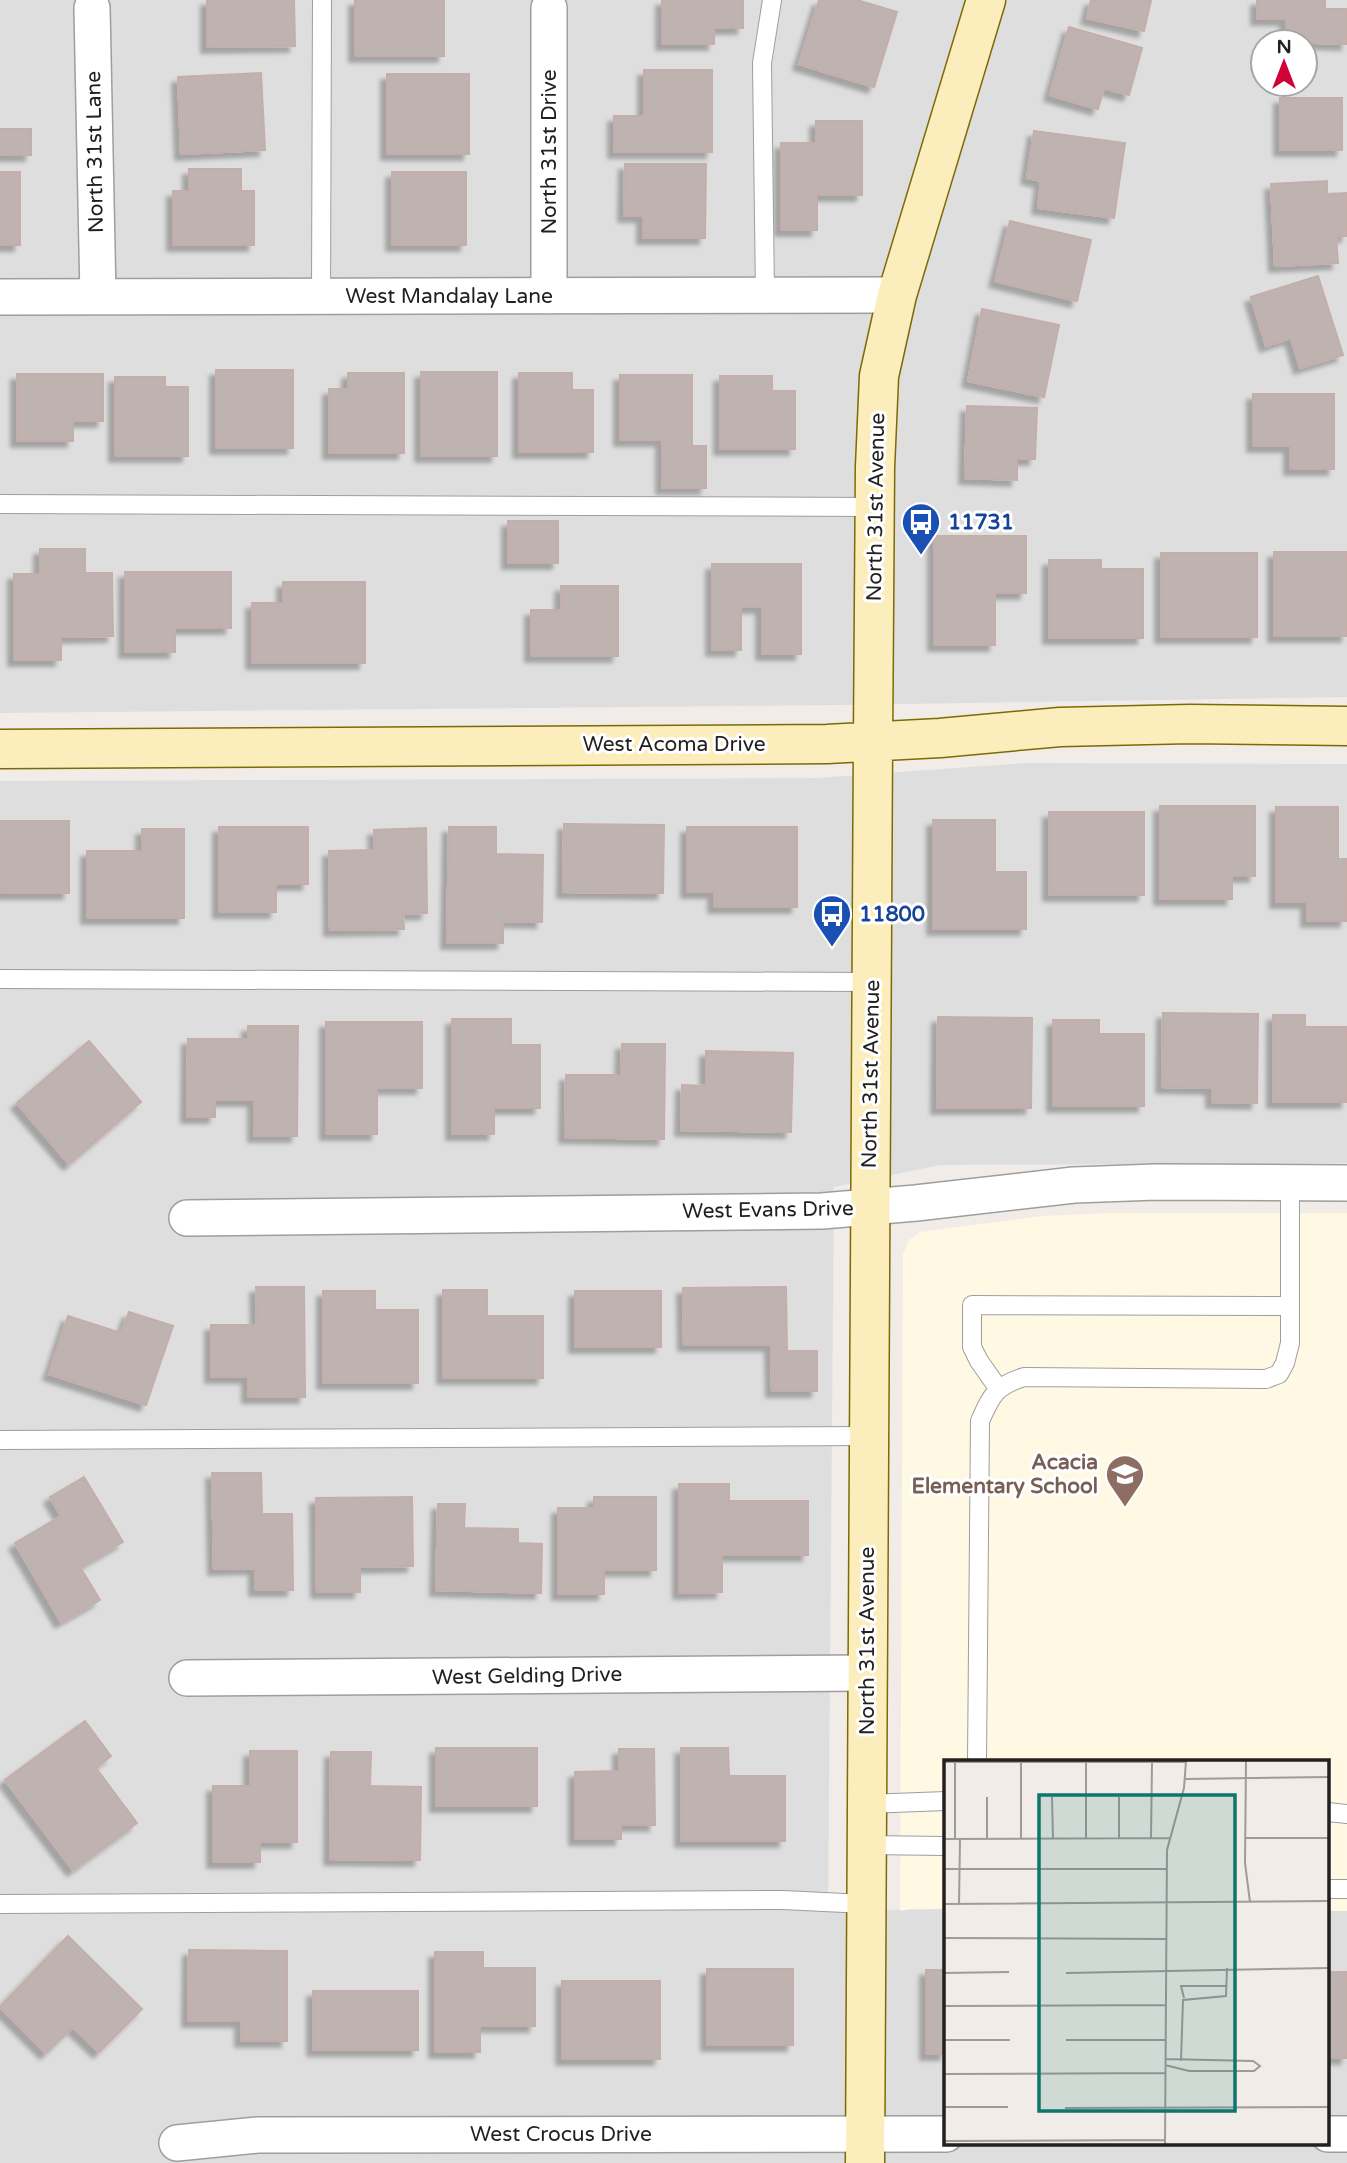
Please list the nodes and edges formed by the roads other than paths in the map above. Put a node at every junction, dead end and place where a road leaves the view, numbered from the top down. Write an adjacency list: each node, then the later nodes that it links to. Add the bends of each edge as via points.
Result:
1 (322, 0): 10 (lane)
2 (772, 0): 6 (lane, via 761,63)
3 (986, 0): 7 (street, North 31st Avenue)
4 (92, 8): 9 (street, North 31st Lane)
5 (549, 8): 8 (street, North 31st Drive)
6 (765, 295): 7 (street, West Mandalay Lane); 8 (street, West Mandalay Lane)
7 (897, 295): 13 (street, North 31st Avenue, via 879,376)
8 (549, 296): 10 (street, West Mandalay Lane)
9 (98, 297): 10 (street, West Mandalay Lane); 11 (street, West Mandalay Lane)
10 (321, 297)
11 (0, 298)
12 (0, 504): 13 (lane)
13 (875, 507): 15 (street, North 31st Avenue)
14 (1347, 726): 15 (street, West Acoma Drive, via 1060,727)
15 (873, 741): 16 (street, West Acoma Drive); 18 (street, North 31st Avenue)
16 (0, 748)
17 (0, 979): 18 (lane)
18 (872, 982): 21 (street, North 31st Avenue)
19 (1290, 1182): 20 (street, West Evans Drive); 21 (street, West Evans Drive, via 1074,1185); 23 (lane)
20 (1347, 1183)
21 (869, 1207): 22 (street, West Evans Drive); 25 (street, North 31st Avenue)
22 (187, 1217)
23 (1290, 1306): 24 (lane, via 1285,1363 1279,1374 1266,1379 1024,1377); 24 (lane, via 972,1305 971,1347)
24 (998, 1388): 29 (lane, via 980,1421)
25 (869, 1436): 26 (lane); 27 (street, North 31st Avenue)
26 (0, 1440)
27 (867, 1673): 28 (street, West Gelding Drive); 31 (street, North 31st Avenue)
28 (187, 1678)
29 (977, 1760)
30 (944, 1801): 31 (lane)
31 (866, 1804): 32 (street, North 31st Avenue)
32 (866, 1845): 33 (lane); 35 (street, North 31st Avenue)
33 (944, 1846)
34 (0, 1904): 35 (lane, via 783,1900)
35 (865, 1905): 38 (street, North 31st Avenue)
36 (944, 2134): 38 (street, West Crocus Drive)
37 (177, 2143): 38 (street, West Crocus Drive, via 258,2135)
38 (866, 2148)

